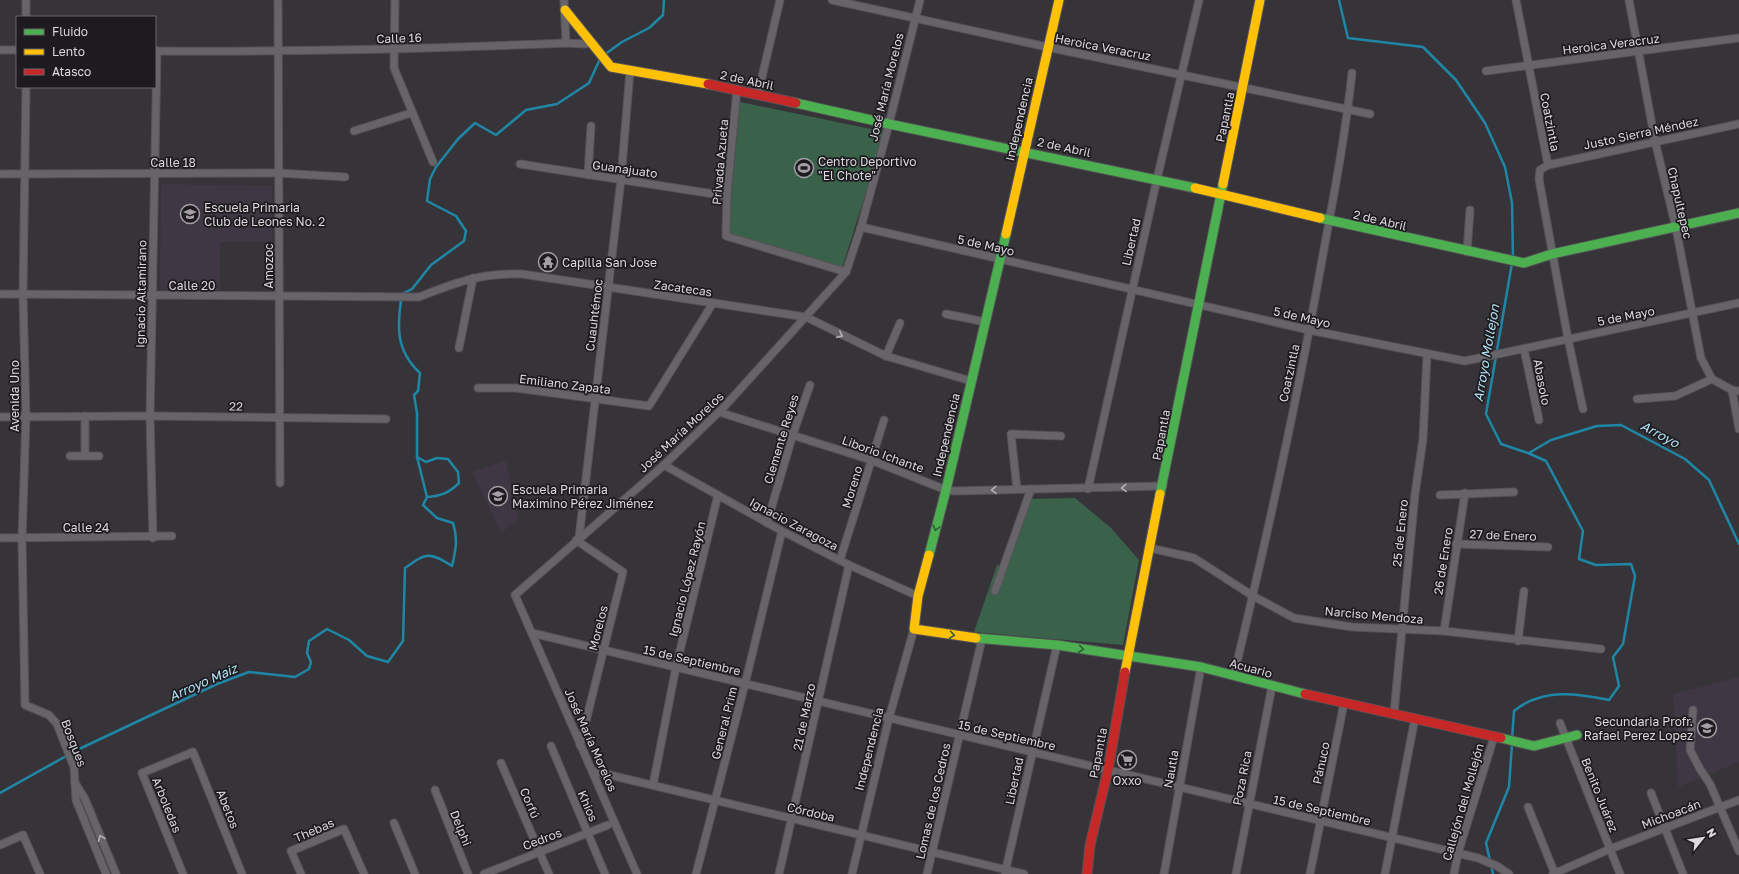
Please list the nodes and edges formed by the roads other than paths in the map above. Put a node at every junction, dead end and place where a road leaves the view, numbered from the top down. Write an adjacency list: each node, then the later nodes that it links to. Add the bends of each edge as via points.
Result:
1 (26, 0): 14 (street)
2 (278, 0): 24 (street, Amozoc)
3 (395, 0): 22 (street)
4 (564, 0): 13 (street)
5 (780, 0): 35 (street)
6 (832, 0): 15 (street, Heroica Veracruz)
7 (920, 0): 15 (street, José María Morelos)
8 (1059, 0): 19 (street, Independencia)
9 (1199, 0): 30 (street, Libertad)
10 (1260, 0): 33 (street, Papantla)
11 (1516, 0): 26 (street, Coatzintla)
12 (1629, 0): 25 (street, Chapultepec)
13 (565, 10): 17 (street); 18 (street)
14 (26, 16)
15 (915, 19): 19 (street, Heroica Veracruz); 39 (street, José María Morelos)
16 (1739, 38): 25 (street, Heroica Veracruz)
17 (566, 43): 18 (street, Calle 16); 22 (street, Calle 16)
18 (591, 43): 27 (street, via 614,68)
19 (1047, 47): 30 (street, Heroica Veracruz); 44 (street, Independencia)
20 (0, 50): 21 (street)
21 (16, 50)
22 (393, 50): 24 (street, Calle 16); 37 (street, via 394,68)
23 (156, 51): 24 (street, Calle 16)
24 (279, 52): 49 (street, Amozoc)
25 (1639, 52): 26 (street, Heroica Veracruz); 43 (street, Chapultepec)
26 (1528, 66): 28 (street, Heroica Veracruz); 47 (street, Coatzintla)
27 (630, 70): 34 (street, 2 de Abril); 54 (street, Cuauhtémoc)
28 (1486, 71)
29 (1352, 73): 36 (street, Coatzintla)
30 (1182, 74): 33 (street, Heroica Veracruz); 55 (street, Libertad)
31 (26, 88): 51 (street, Avenida Uno)
32 (155, 88): 48 (street, Ignacio Altamirano)
33 (1243, 88): 36 (street, Heroica Veracruz); 56 (street, Papantla)
34 (737, 89): 35 (street, 2 de Abril); 57 (street, Privada Azueta)
35 (758, 94): 39 (street, 2 de Abril)
36 (1348, 110): 38 (street, Heroica Veracruz); 60 (street, Coatzintla)
37 (411, 113): 42 (street); 45 (street)
38 (1370, 114)
39 (889, 124): 44 (street, 2 de Abril); 61 (street, José María Morelos)
40 (1739, 124): 43 (street, Justo Sierra Méndez)
41 (591, 126): 52 (street)
42 (354, 131)
43 (1655, 141): 47 (street, Justo Sierra Méndez); 62 (street, Chapultepec)
44 (1024, 151): 55 (street, 2 de Abril); 65 (street, Independencia)
45 (433, 162)
46 (520, 164): 52 (street, Guanajuato)
47 (1548, 165): 64 (street, Coatzintla, via 1540,170 1539,179)
48 (154, 173): 49 (street, Calle 18); 51 (street, Calle 18); 72 (street, Ignacio Altamirano)
49 (279, 173): 53 (street, Calle 18); 73 (street, Amozoc)
50 (0, 174): 51 (street, Calle 18)
51 (25, 174): 71 (street, Avenida Uno)
52 (588, 175): 54 (street, Guanajuato)
53 (345, 177)
54 (621, 179): 57 (street, Guanajuato); 68 (street, Cuauhtémoc)
55 (1157, 179): 56 (street, 2 de Abril); 69 (street, Libertad)
56 (1220, 195): 60 (street, 2 de Abril); 76 (street, Papantla)
57 (727, 196): 66 (street, Privada Azueta, via 726,236)
58 (1470, 210): 63 (street)
59 (1739, 213): 62 (street, 2 de Abril)
60 (1329, 220): 63 (street, 2 de Abril); 83 (street, Coatzintla)
61 (861, 227): 65 (street, 5 de Mayo); 66 (street, José María Morelos)
62 (1676, 228): 64 (street, 2 de Abril); 79 (street, Chapultepec)
63 (1467, 252): 64 (street, 2 de Abril, via 1524,263)
64 (1552, 254): 84 (street, Coatzintla)
65 (999, 260): 69 (street, 5 de Mayo); 81 (street, Independencia)
66 (846, 272): 80 (street, José María Morelos)
67 (473, 278): 68 (street, Zacatecas, via 497,274 522,274); 74 (street, Zacatecas, via 419,297); 85 (street)
68 (608, 288): 75 (street, Zacatecas); 94 (street, Cuauhtémoc)
69 (1132, 289): 76 (street, 5 de Mayo); 118 (street, Libertad)
70 (0, 294): 71 (street, Calle 20)
71 (23, 294): 72 (street, Calle 20); 101 (street, Avenida Uno)
72 (153, 296): 73 (street, Calle 20); 99 (street, Ignacio Altamirano)
73 (280, 296): 74 (street, Calle 20); 102 (street, Amozoc)
74 (384, 298)
75 (712, 303): 80 (street, Zacatecas); 94 (street, Emiliano Zapata, via 649,406)
76 (1198, 303): 83 (street, 5 de Mayo); 115 (street, Papantla)
77 (1739, 303): 79 (street, 5 de Mayo)
78 (946, 314): 81 (street)
79 (1691, 314): 84 (street, 5 de Mayo); 89 (street, Chapultepec, via 1701,358)
80 (806, 317): 88 (street, Zacatecas, one-way to 88); 97 (street, José María Morelos)
81 (986, 322): 90 (street, Independencia)
82 (900, 323): 88 (street)
83 (1310, 330): 87 (street, 5 de Mayo); 139 (street, Coatzintla)
84 (1568, 339): 86 (street, 5 de Mayo); 96 (street, Coatzintla)
85 (459, 348)
86 (1524, 349): 87 (street, 5 de Mayo, via 1465,361); 105 (street, Abasolo)
87 (1427, 355): 140 (street, 25 de Enero, via 1423,439)
88 (886, 356): 90 (street, Zacatecas)
89 (1712, 378): 93 (street); 95 (street, via 1675,396)
90 (971, 381): 119 (street, Independencia)
91 (810, 384): 107 (street, Clemente Reyes)
92 (478, 388): 94 (street, Emiliano Zapata, via 516,388)
93 (1735, 391): 106 (street)
94 (595, 397): 130 (street, Cuauhtémoc)
95 (1637, 399)
96 (1583, 409)
97 (719, 412): 107 (street, Liborio Ichante); 113 (street, José María Morelos)
98 (85, 416): 99 (street, 22); 101 (street, 22); 109 (street)
99 (150, 416): 102 (street, 22); 128 (street, Ignacio Altamirano)
100 (0, 417): 101 (street, 22)
101 (26, 417): 129 (street, Avenida Uno)
102 (280, 417): 103 (street, 22); 114 (street, Amozoc)
103 (386, 419)
104 (884, 420): 112 (street, Moreno)
105 (1539, 420)
106 (1739, 429)
107 (793, 434): 112 (street, Liborio Ichante); 124 (street, Clemente Reyes)
108 (1061, 436): 116 (street, via 1011,434)
109 (85, 455): 110 (street); 111 (street)
110 (70, 456)
111 (99, 456)
112 (871, 460): 119 (street, Liborio Ichante); 134 (street, Moreno)
113 (664, 465): 122 (street, Ignacio Zaragoza); 130 (street, José María Morelos)
114 (280, 483)
115 (1163, 486): 118 (street, Liborio Ichante, one-way to 118); 132 (street, Papantla)
116 (1017, 489): 117 (street, Liborio Ichante); 119 (street, Liborio Ichante, one-way to 119, via 954,492)
117 (1031, 489): 118 (street, Liborio Ichante); 136 (street)
118 (1088, 489)
119 (946, 490): 138 (street, Independencia, one-way to 138)
120 (1514, 492): 121 (street)
121 (1465, 493): 123 (street); 131 (street, 26 de Enero)
122 (718, 495): 124 (street, Ignacio Zaragoza); 150 (street, Ignacio López Rayón)
123 (1440, 495)
124 (767, 523): 125 (street, Ignacio Zaragoza)
125 (782, 531): 134 (street, Ignacio Zaragoza); 153 (street, General Prim)
126 (172, 536): 128 (street, Calle 24)
127 (0, 538): 129 (street, Calle 24)
128 (153, 538): 129 (street, Calle 24)
129 (22, 539): 157 (street, Avenida Uno)
130 (578, 539): 143 (street, José María Morelos, via 515,595); 148 (street, Morelos, via 623,572)
131 (1456, 544): 133 (street, 27 de Enero); 142 (street, 26 de Enero)
132 (1150, 548): 139 (street, Narciso Mendoza, via 1194,558); 149 (street, Papantla)
133 (1548, 548)
134 (840, 560): 135 (street, Ignacio Zaragoza)
135 (849, 565): 138 (street, Ignacio Zaragoza); 155 (street, 21 de Marzo)
136 (995, 591)
137 (1524, 591): 145 (street)
138 (918, 596): 141 (street, Independencia)
139 (1253, 596): 140 (street, Narciso Mendoza, via 1294,618 1352,627); 152 (street, Coatzintla)
140 (1402, 628): 142 (street, Narciso Mendoza); 159 (street, 25 de Enero)
141 (914, 629): 144 (street, Acuario, one-way to 144); 160 (street, Independencia)
142 (1444, 631): 145 (street, Narciso Mendoza)
143 (532, 633): 148 (street, 15 de Septiembre); 167 (street, José María Morelos)
144 (982, 639): 146 (street, Acuario); 163 (street, Lomas de los Cedros)
145 (1518, 641): 147 (street, Narciso Mendoza)
146 (1057, 645): 149 (street, Acuario, one-way to 149); 170 (street, Libertad)
147 (1601, 649)
148 (604, 650): 150 (street, 15 de Septiembre); 167 (street, Morelos)
149 (1128, 655): 151 (street, Acuario); 172 (street, Papantla)
150 (676, 667): 153 (street, 15 de Septiembre); 175 (street, Ignacio López Rayón)
151 (1201, 667): 152 (street, Acuario); 176 (street, Nautla)
152 (1234, 675): 154 (street, Acuario)
153 (745, 684): 155 (street, 15 de Septiembre); 179 (street, General Prim)
154 (1272, 686): 156 (street, Acuario); 181 (street, Poza Rica)
155 (819, 701): 160 (street, 15 de Septiembre); 184 (street, 21 de Marzo)
156 (1344, 703): 159 (street, Acuario); 185 (street, Pánuco)
157 (25, 705): 174 (street, Bosques, via 49,715 58,724 74,767)
158 (1693, 710): 183 (street, via 1690,750)
159 (1394, 713): 161 (street, Acuario)
160 (889, 718): 163 (street, 15 de Septiembre); 190 (street, Independencia)
161 (1415, 718): 165 (street, Acuario); 191 (street)
162 (1560, 724): 166 (street, Benito Juárez)
163 (960, 735): 170 (street, 15 de Septiembre); 196 (street, Lomas de los Cedros)
164 (1577, 735): 166 (street, Acuario)
165 (1494, 737): 166 (street, Acuario, via 1534,746); 197 (street, Callejón del Mollejón)
166 (1566, 739): 193 (street, Benito Juárez)
167 (580, 745): 173 (street, José María Morelos)
168 (551, 746): 189 (street, Khios)
169 (193, 752): 203 (street, Arboledas, via 142,773); 204 (street, Abetos)
170 (1032, 752): 172 (street, 15 de Septiembre); 199 (street, Libertad)
171 (501, 763): 195 (street, Corfú)
172 (1108, 770): 176 (street, 15 de Septiembre); 218 (street, Papantla, via 1090,845)
173 (593, 771): 175 (street, Córdoba); 212 (street, José María Morelos)
174 (75, 783): 201 (street, Bosques, via 76,800); 202 (street, Bosques, one-way to 174, via 85,799)
175 (653, 785): 179 (street, Córdoba)
176 (1179, 787): 181 (street, 15 de Septiembre); 219 (street, Nautla)
177 (435, 790): 208 (street, Delphi)
178 (1651, 793): 188 (street)
179 (716, 800): 184 (street, Córdoba); 213 (street, General Prim)
180 (1739, 800): 183 (street, Michoacán)
181 (1248, 803): 185 (street, 15 de Septiembre); 220 (street, Poza Rica)
182 (1528, 806): 225 (street)
183 (1720, 807): 188 (street, Michoacán); 194 (street)
184 (793, 819): 190 (street, Córdoba); 214 (street, 21 de Marzo)
185 (1320, 820): 191 (street, 15 de Septiembre); 221 (street, Pánuco)
186 (394, 824): 207 (street)
187 (608, 825): 189 (street, Cedros)
188 (1665, 828): 193 (street, Michoacán); 227 (street)
189 (587, 834): 195 (street, Cedros); 211 (street, Khios)
190 (861, 835): 196 (street, Córdoba); 215 (street, Independencia)
191 (1392, 837): 197 (street, 15 de Septiembre); 222 (street)
192 (0, 845): 200 (street, via 23,835)
193 (1610, 850): 225 (street, Michoacán); 226 (street, Benito Juárez)
194 (1739, 851)
195 (539, 852): 198 (street, Cedros); 210 (street, Corfú)
196 (932, 852): 199 (street, Córdoba); 216 (street, Lomas de los Cedros)
197 (1458, 853): 223 (street, Callejón del Mollejón); 224 (street, 15 de Septiembre, via 1478,858)
198 (497, 872): 209 (street, Cedros)
199 (1005, 872): 217 (street, Córdoba)
200 (40, 874)
201 (106, 874)
202 (116, 874)
203 (183, 874)
204 (242, 874)
205 (301, 874): 206 (street, Thebas, via 291,851 344,829)
206 (364, 874)
207 (415, 874)
208 (468, 874)
209 (484, 874)
210 (548, 874)
211 (605, 874)
212 (638, 874)
213 (696, 874)
214 (779, 874)
215 (852, 874)
216 (927, 874)
217 (1024, 874)
218 (1086, 874)
219 (1164, 874)
220 (1236, 874)
221 (1310, 874)
222 (1385, 874)
223 (1454, 874)
224 (1509, 874)
225 (1555, 874)
226 (1620, 874)
227 (1683, 874)

